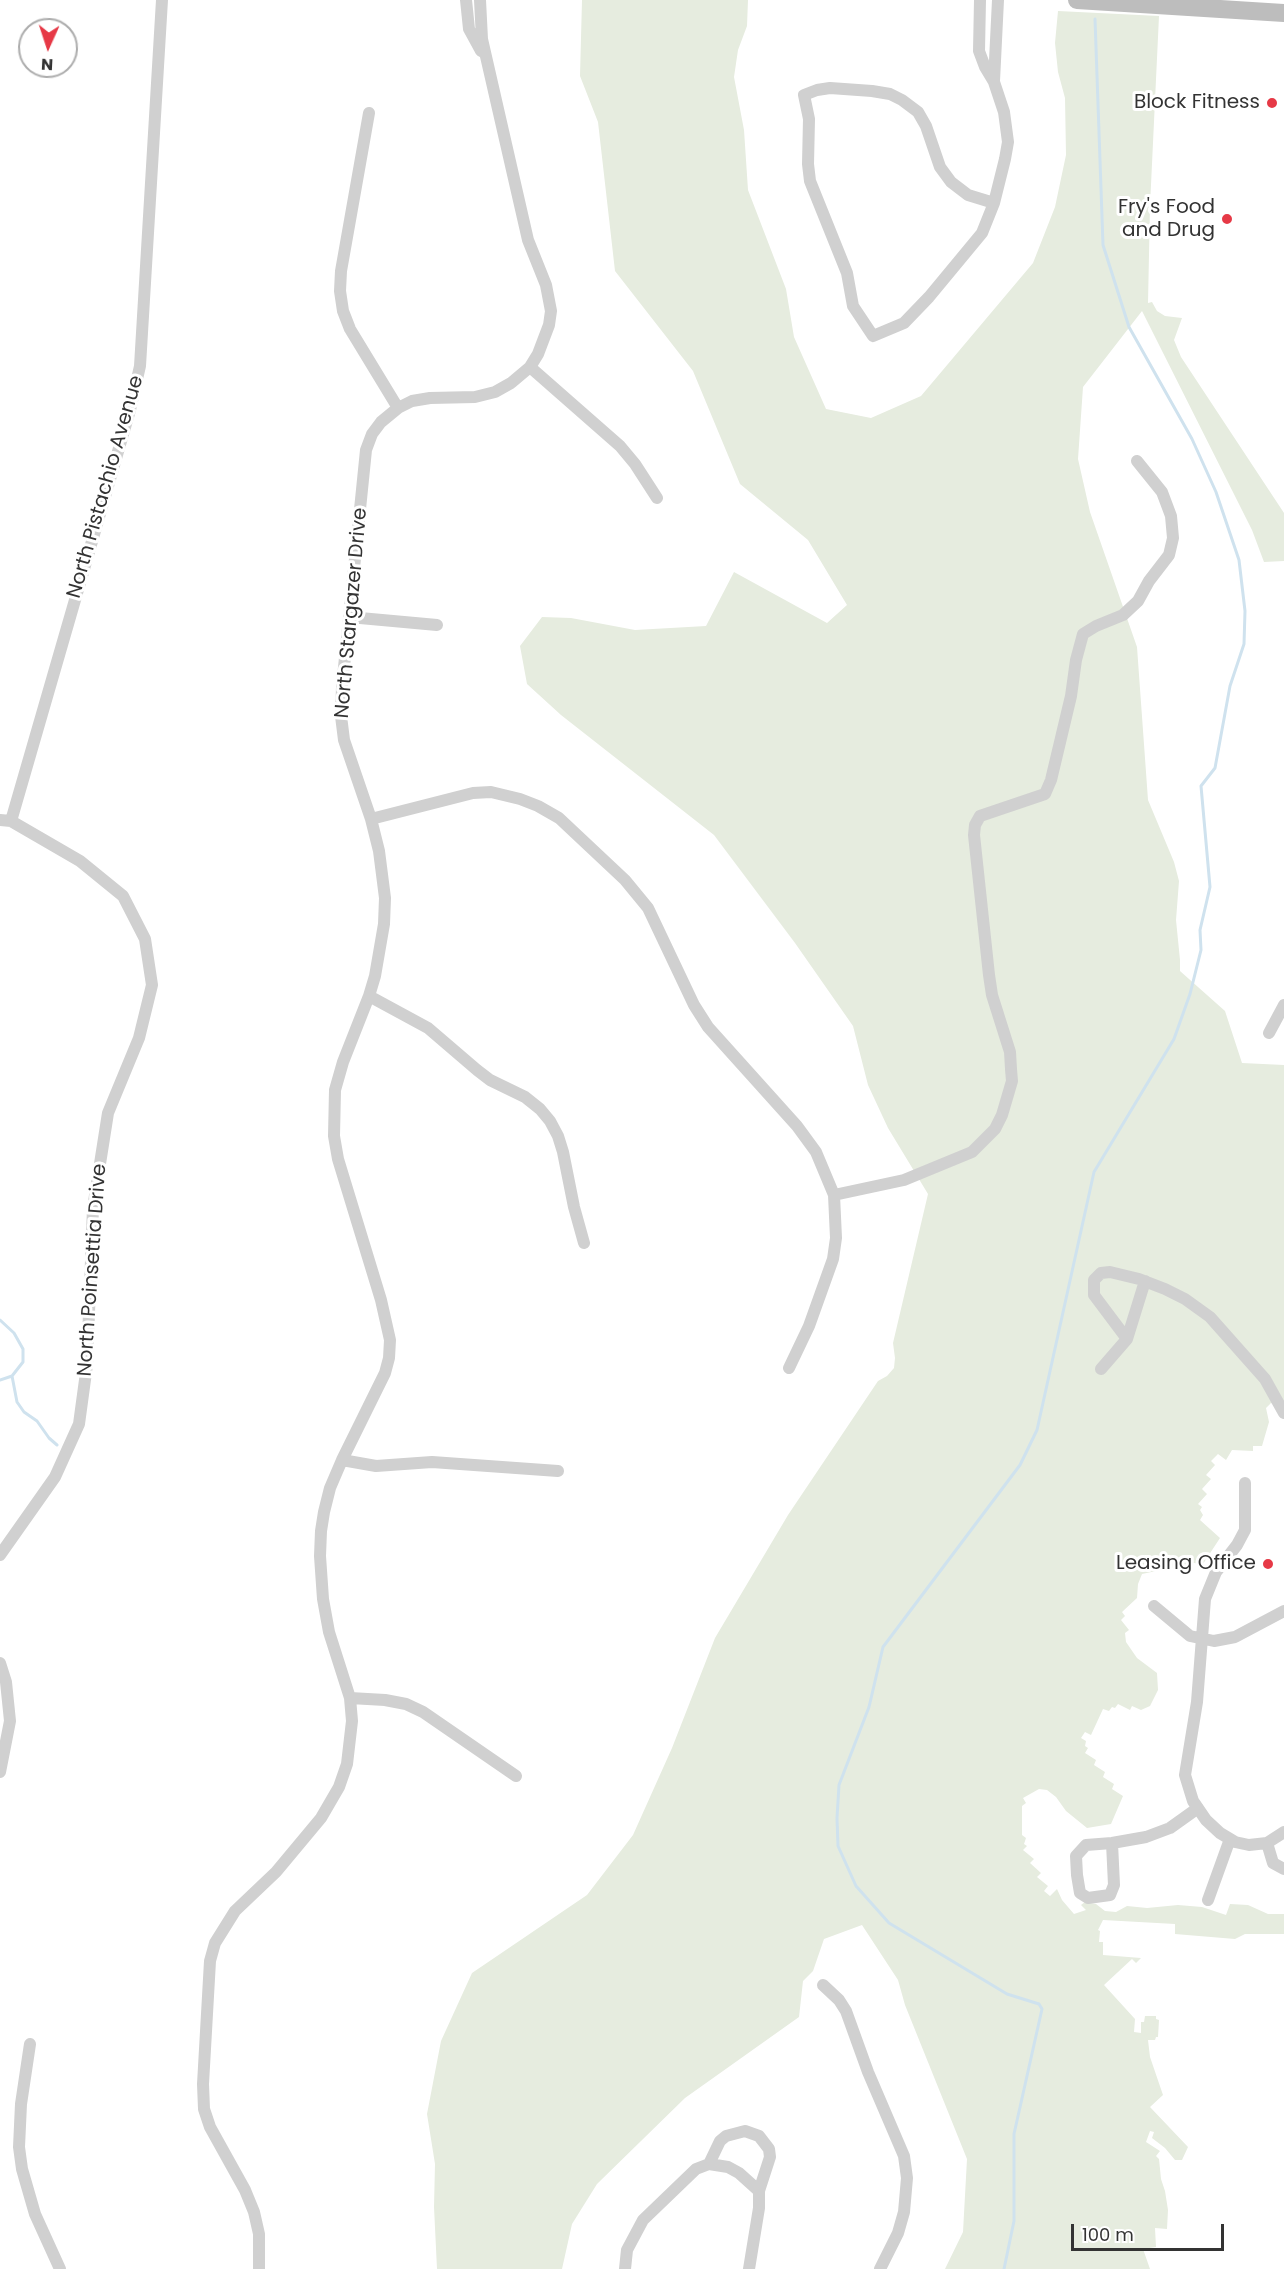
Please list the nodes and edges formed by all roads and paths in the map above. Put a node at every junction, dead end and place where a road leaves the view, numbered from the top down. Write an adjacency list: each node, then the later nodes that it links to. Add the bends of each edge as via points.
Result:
1 (162, 0): 19 (street, North Pistachio Avenue, via 140,366 128,419)
2 (466, 0): 8 (street, North Stargazer Drive, via 469,29)
3 (480, 0): 8 (street, North Stargazer Drive, via 481,30)
4 (980, 0): 9 (street, via 979,51)
5 (998, 0): 9 (street)
6 (1077, 0): 7 (main road)
7 (1284, 13)
8 (489, 66): 12 (street, North Stargazer Drive, via 528,240 550,298 549,325)
9 (994, 82): 11 (street, via 1008,142)
10 (369, 113): 13 (street, via 340,291 350,329)
11 (994, 203): 11 (street, via 968,195 951,182 940,167 918,112 902,100 890,94 830,88 804,95 809,120 810,181 847,273 853,306 873,336 904,323 929,297 982,233)
12 (530, 367): 13 (street, North Stargazer Drive, via 495,392 475,397 429,398); 15 (street, via 620,446)
13 (398, 408): 16 (street, North Stargazer Drive, via 381,422 366,450)
14 (1137, 461): 23 (street, via 1162,492 1171,516 1173,538 1169,555 1123,615 1083,634 1052,780 1045,794 980,816 975,825 988,975 1010,1052 1012,1081 1002,1115 995,1129 972,1152 904,1180)
15 (657, 498)
16 (349, 617): 17 (street); 18 (street, North Stargazer Drive, via 341,716 347,751)
17 (437, 625)
18 (371, 819): 20 (street, North Stargazer Drive, via 385,898 381,947); 23 (street, via 456,796 491,792 538,806 558,818 625,880 648,908 708,1027 816,1152)
19 (5, 820): 33 (street, North Poinsettia Drive, via 80,861 123,896 146,939 152,984 139,1038 108,1113 93,1208 87,1365 79,1424 55,1477)
20 (369, 996): 24 (street, via 428,1028 490,1080 540,1109 558,1136); 30 (street, North Stargazer Drive, via 342,1062 335,1090 334,1136 381,1300 390,1340 389,1358)
21 (1283, 1009): 22 (street)
22 (1269, 1033)
23 (834, 1195): 27 (street, via 833,1259)
24 (584, 1243)
25 (1145, 1281): 26 (street); 26 (street, via 1110,1272 1101,1273 1094,1280 1096,1300); 29 (street, via 1185,1299 1210,1317 1264,1379)
26 (1127, 1339): 28 (street)
27 (789, 1368)
28 (1101, 1370)
29 (1284, 1413)
30 (342, 1460): 31 (street, via 376,1466 432,1462); 38 (street, North Stargazer Drive, via 324,1512 320,1574 329,1632)
31 (558, 1471)
32 (1245, 1483): 36 (street, via 1245,1530 1216,1572 1205,1599)
33 (1, 1552)
34 (1154, 1606): 36 (street, via 1190,1636)
35 (1284, 1611): 36 (street, via 1235,1637 1214,1641)
36 (1202, 1638): 41 (street, via 1185,1775)
37 (0, 1663): 39 (street, via 10,1721)
38 (350, 1698): 40 (street, via 406,1704); 53 (street, North Stargazer Drive, via 351,1741 347,1764 333,1797 290,1857 235,1911 215,1943 210,1961 204,2109 254,2212 259,2234)
39 (0, 1772)
40 (516, 1776)
41 (1198, 1808): 43 (street); 44 (street, via 1170,1828)
42 (1284, 1832): 45 (street)
43 (1230, 1839): 45 (street, via 1249,1845); 47 (street)
44 (1112, 1843): 44 (street, via 1086,1845 1076,1856 1080,1893 1088,1898 1110,1895 1114,1885)
45 (1267, 1843): 46 (street, via 1273,1863)
46 (1284, 1869)
47 (1208, 1900)
48 (823, 1984): 56 (street, via 846,2011 904,2156 904,2212 898,2234)
49 (30, 2044): 52 (street, via 19,2147 26,2188)
50 (709, 2164): 51 (street, via 728,2167); 51 (street, via 726,2136 746,2131 759,2136 770,2157); 54 (street, via 696,2169 643,2220 627,2250)
51 (759, 2191): 55 (street)
52 (60, 2269)
53 (259, 2269)
54 (626, 2269)
55 (749, 2269)
56 (880, 2269)

